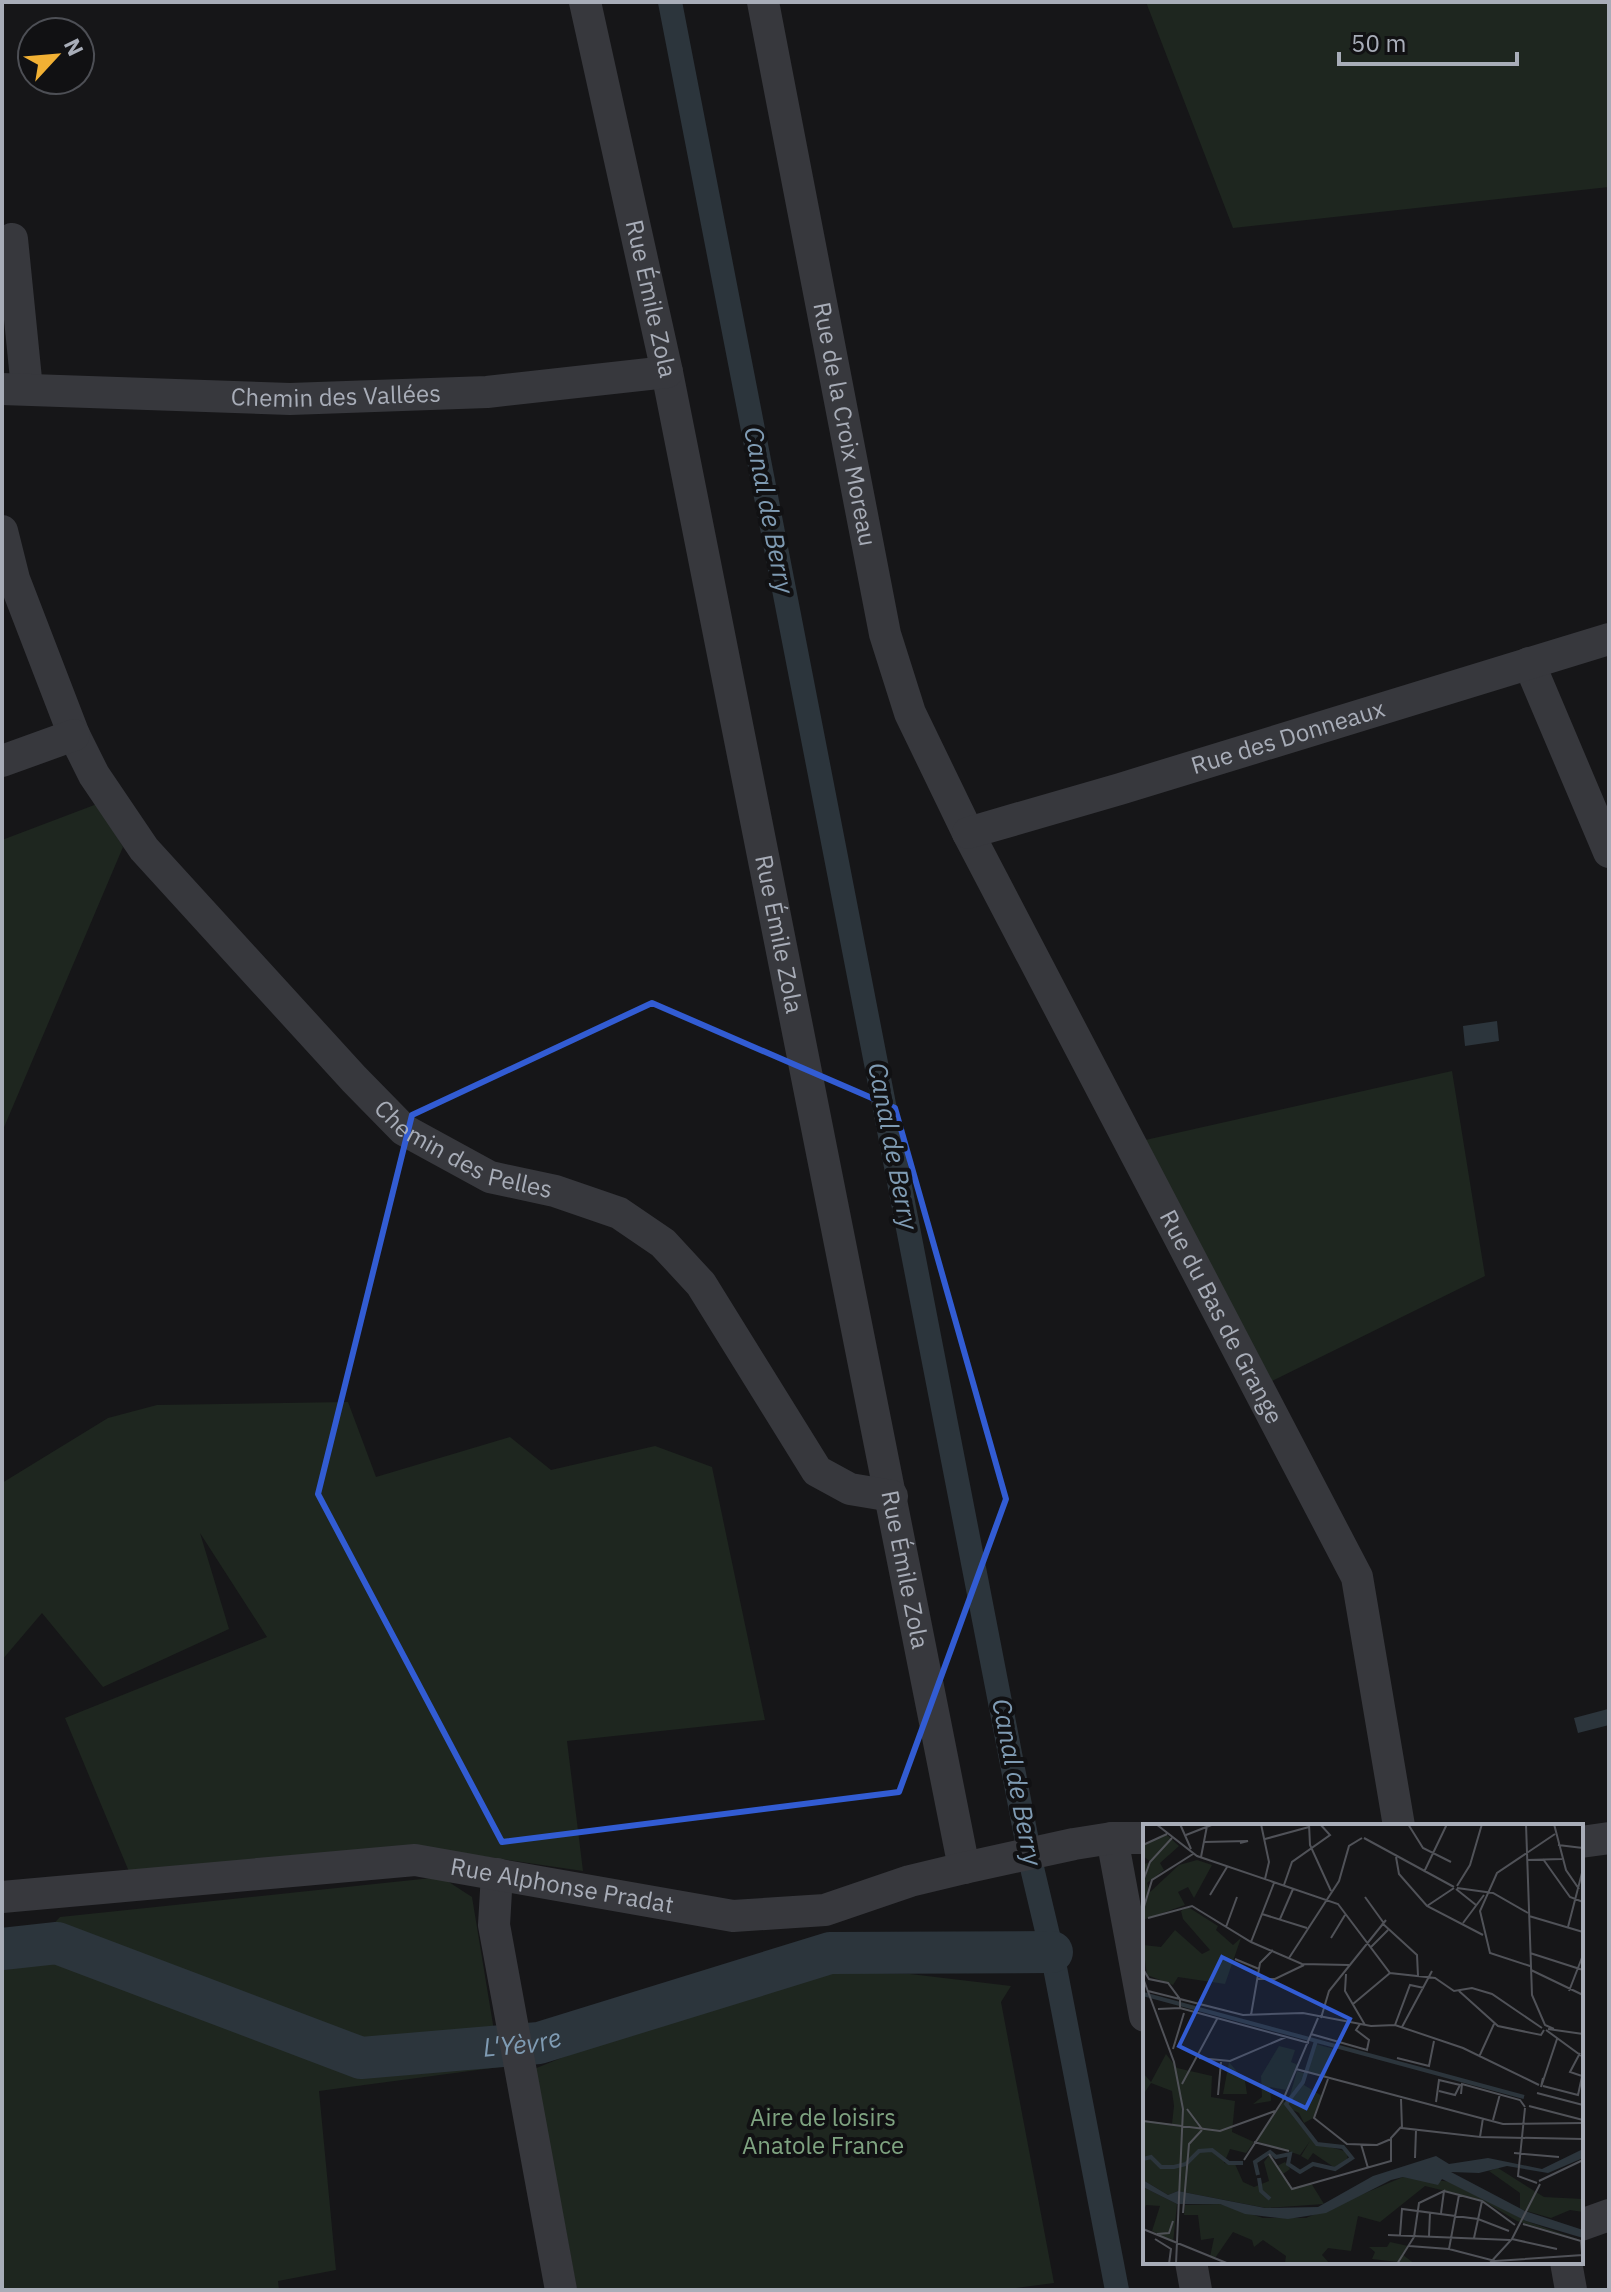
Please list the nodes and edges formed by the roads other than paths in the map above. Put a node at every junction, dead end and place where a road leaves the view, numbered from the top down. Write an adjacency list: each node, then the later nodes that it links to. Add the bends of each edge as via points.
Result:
1 (585, 2): 4 (street, Rue Émile Zola)
2 (763, 2): 11 (street, Rue de la Croix Moreau, via 885,634 910,713)
3 (12, 239): 5 (street)
4 (667, 372): 5 (street, Chemin des Vallées, via 487,392 290,399); 13 (street, Rue Émile Zola)
5 (15, 389)
6 (2, 531): 9 (street, Chemin des Pelles, via 14,579)
7 (1609, 639): 8 (street, Rue des Donneaux)
8 (1529, 663): 11 (street, Rue des Donneaux); 12 (street)
9 (74, 735): 10 (street); 13 (street, Chemin des Pelles, via 144,849 404,1130 490,1177 619,1213 663,1243 701,1284 817,1471 850,1489)
10 (2, 761)
11 (968, 833): 14 (street, Rue du Bas de Grange, via 1357,1577)
12 (1609, 852)
13 (892, 1496): 19 (street, Rue Émile Zola)
14 (1399, 1824)
15 (1112, 1838): 16 (street, Rue Alphonse Pradat); 19 (street, Rue Alphonse Pradat); 22 (street)
16 (1143, 1838)
17 (1609, 1838): 18 (street)
18 (1583, 1842)
19 (964, 1868): 20 (street, Rue Alphonse Pradat, via 825,1910 733,1916)
20 (497, 1874): 21 (street, Rue Alphonse Pradat, via 415,1860); 27 (street, via 494,1925)
21 (2, 1897)
22 (1143, 2005)
23 (1609, 2215): 24 (street)
24 (1583, 2224)
25 (1191, 2264): 28 (street)
26 (1566, 2264): 29 (street)
27 (561, 2290)
28 (1196, 2290)
29 (1571, 2290)

